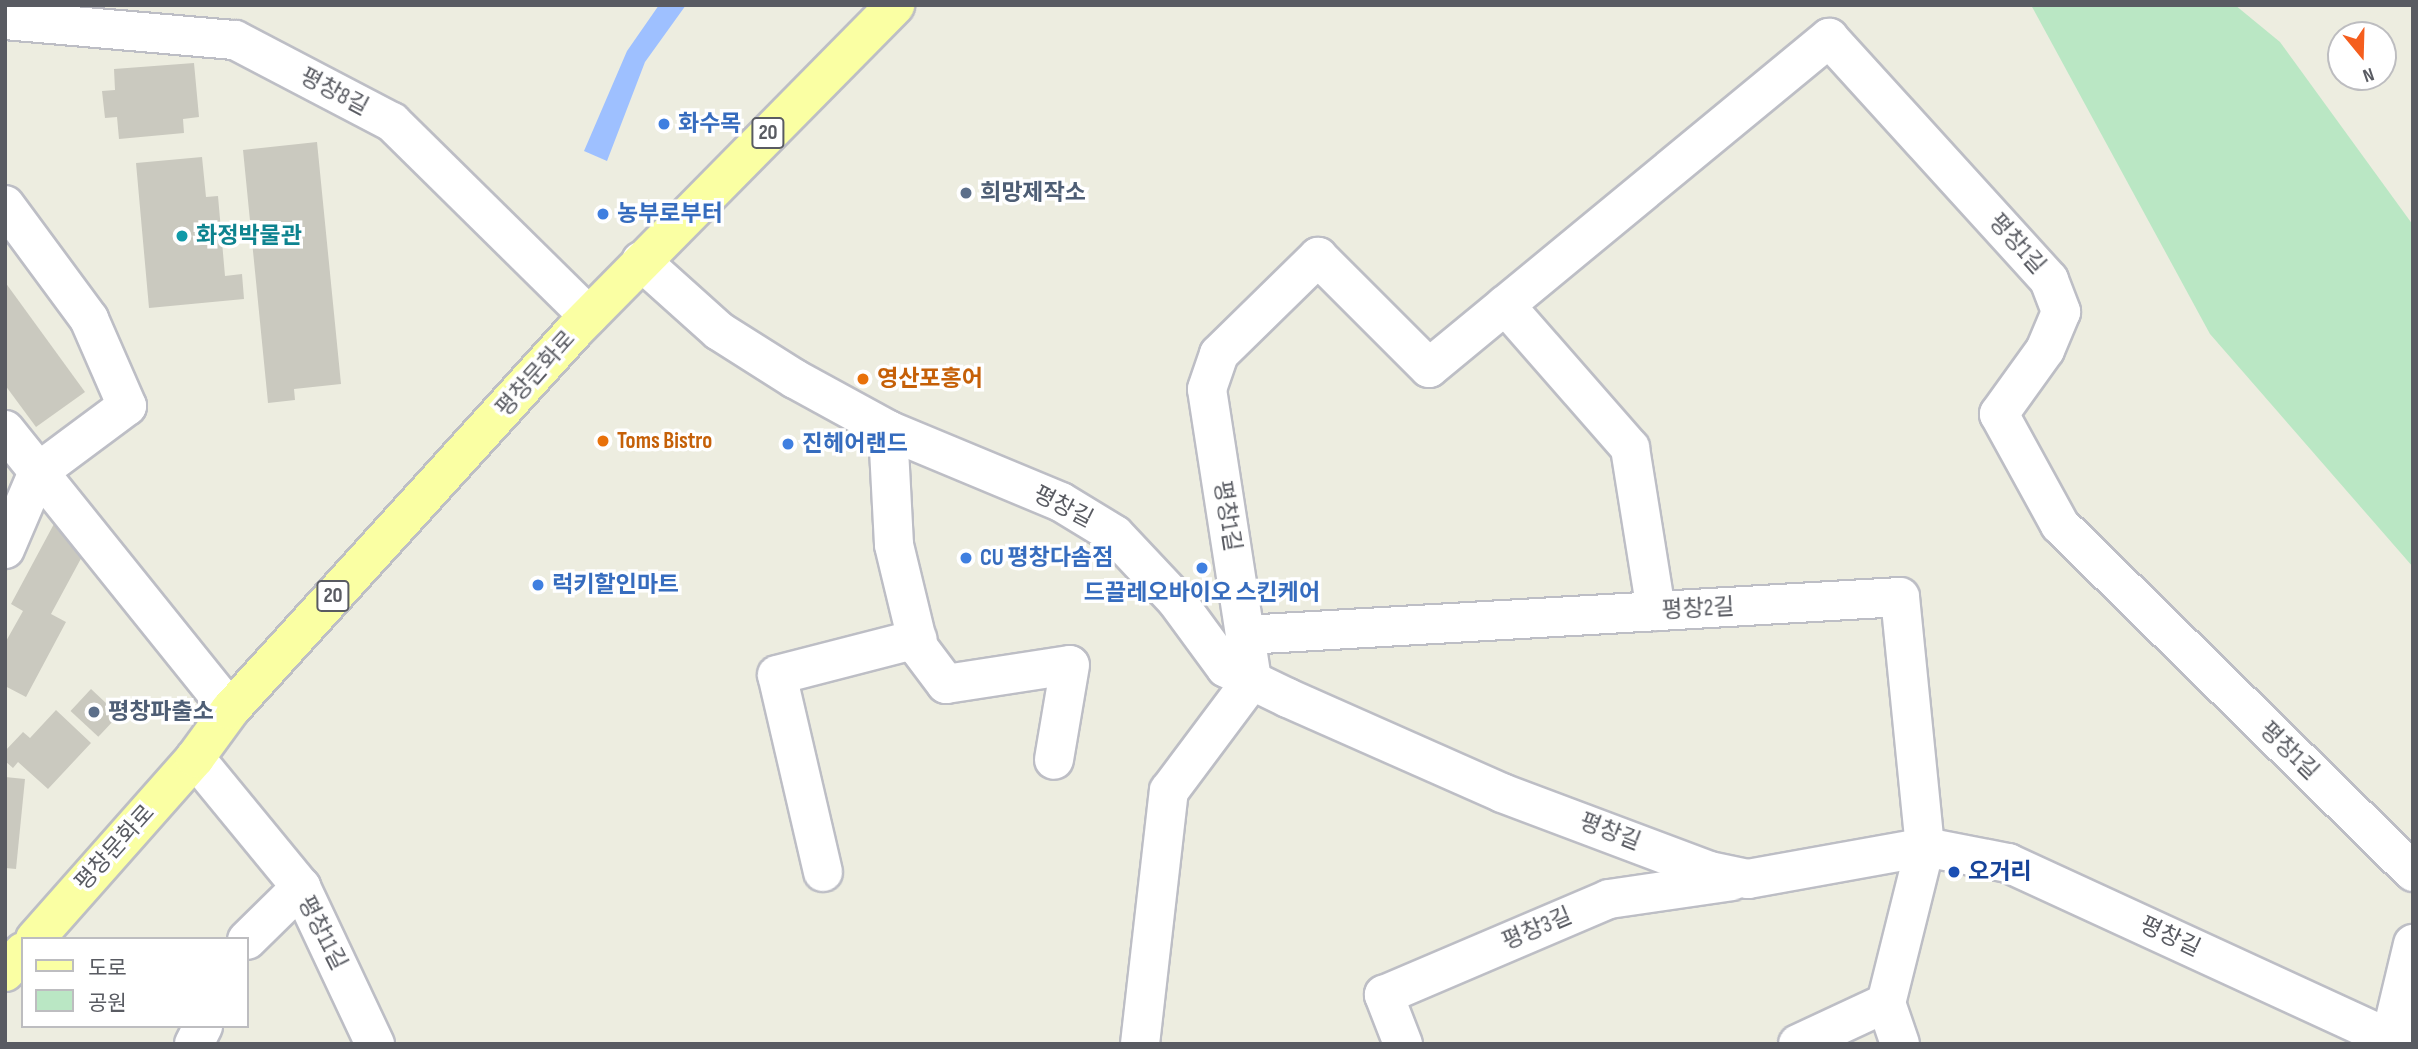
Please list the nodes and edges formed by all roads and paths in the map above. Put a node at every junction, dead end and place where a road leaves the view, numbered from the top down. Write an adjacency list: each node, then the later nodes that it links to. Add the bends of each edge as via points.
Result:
1 (895, 5): 4 (main road, 평창문화로 / 20)
2 (5, 20): 6 (street, 평창8길, via 235,40 392,122)
3 (5, 205): 9 (street, via 89,319 127,406)
4 (641, 261): 6 (main road, 평창문화로 / 20); 8 (street, 평창길 / 평창길, via 719,331)
5 (1505, 306): 11 (street, via 1630,448); 12 (street, 평창1길, via 1429,368 1318,257 1219,354 1207,389); 20 (street, 평창1길, via 1829,38 2049,280 2061,312 2045,351 1999,414 2060,525)
6 (589, 316): 15 (main road, 평창문화로 / 20)
7 (5, 430): 9 (street)
8 (888, 430): 13 (street, via 894,545); 14 (street, 평창길 / 평창길, via 1061,502 1115,535 1176,600 1226,668)
9 (38, 472): 10 (street); 15 (street)
10 (5, 549)
11 (1656, 611): 12 (street, 평창2길); 18 (street, 평창2길, via 1900,597)
12 (1245, 635): 14 (street, 평창1길)
13 (917, 639): 17 (street, via 946,684 1070,665); 19 (street, via 777,675)
14 (1252, 680): 21 (street, 평창길 / 평창길, via 1502,793 1710,870); 33 (street, via 1169,791)
15 (230, 710): 16 (main road, 평창문화로 / 20)
16 (195, 758): 22 (street); 23 (main road, 평창문화로 / 20)
17 (1054, 760)
18 (1925, 847): 21 (street, 평창길 / 평창길); 28 (street); 30 (street, 평창길 / 평창길, via 2008,863)
19 (823, 872)
20 (2413, 872)
21 (1748, 879): 34 (street, 평창3길, via 1609,899 1384,995)
22 (301, 887): 24 (street, 평창11길); 32 (street, 평창11길)
23 (37, 937)
24 (248, 939)
25 (2413, 944): 30 (street)
26 (21, 954): 27 (main road)
27 (5, 972)
28 (1886, 1003): 35 (street); 36 (street)
29 (202, 1028): 31 (street)
30 (2389, 1043)
31 (194, 1044)
32 (375, 1044)
33 (1140, 1044)
34 (1403, 1044)
35 (1797, 1044)
36 (1900, 1044)

